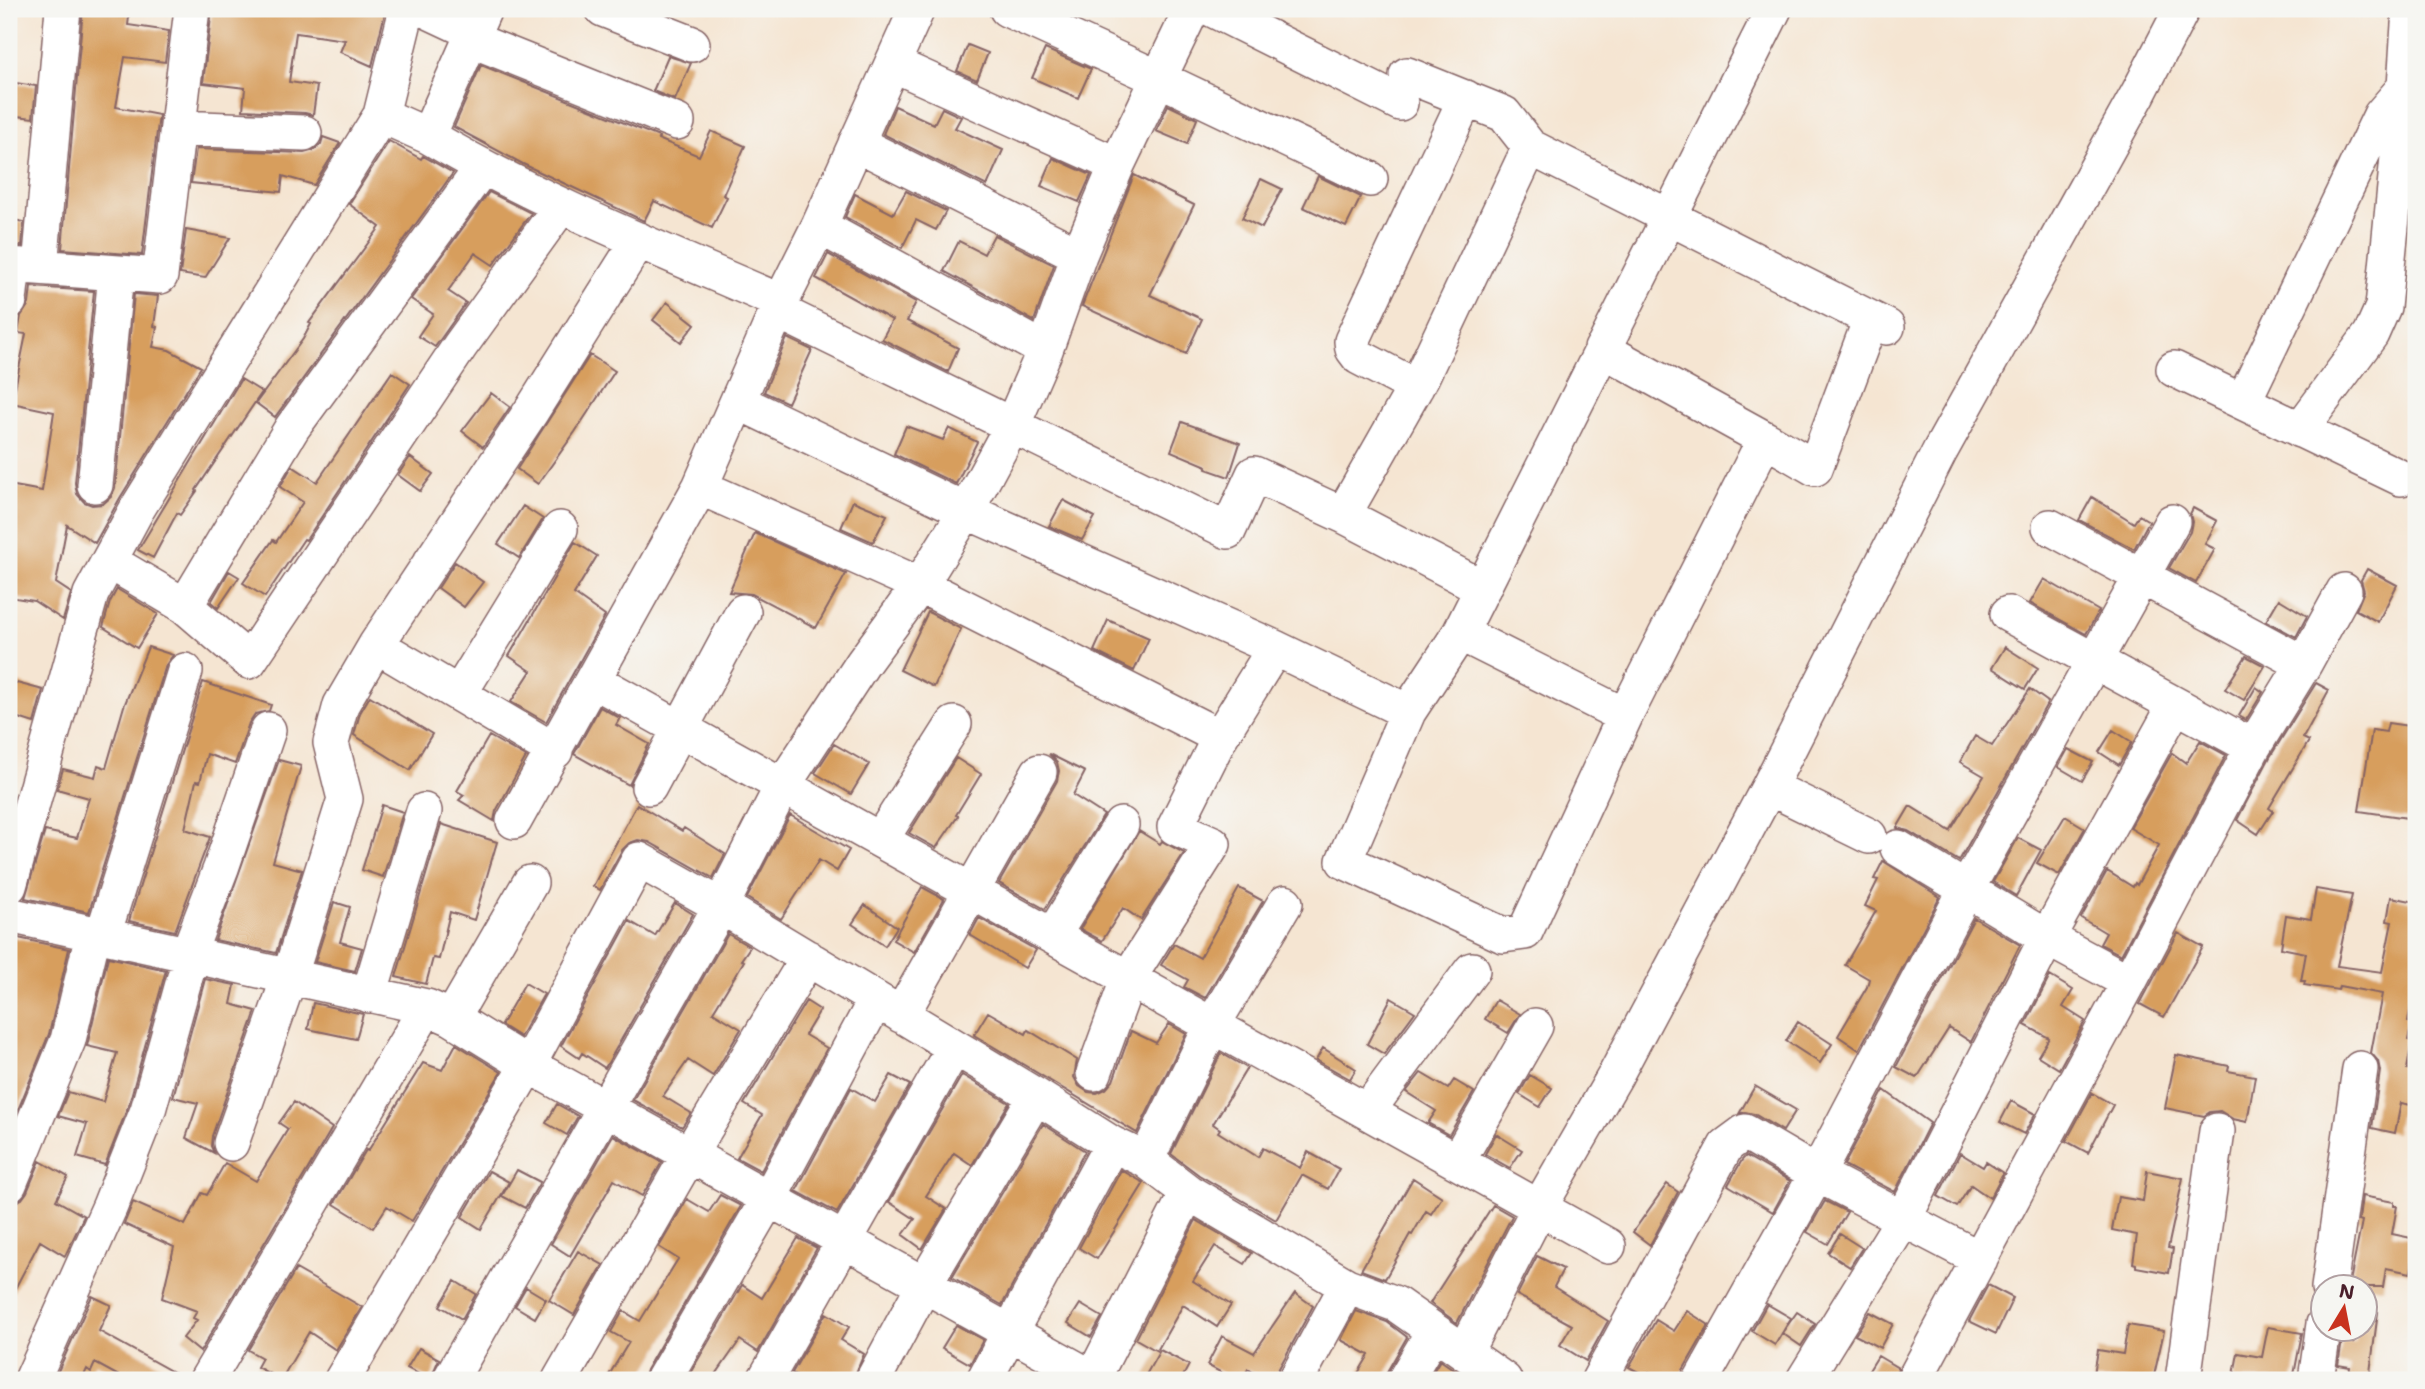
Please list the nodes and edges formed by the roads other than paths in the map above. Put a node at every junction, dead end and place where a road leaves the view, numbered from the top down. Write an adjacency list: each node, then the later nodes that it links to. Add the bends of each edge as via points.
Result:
1 (64, 9): 34 (street)
2 (192, 9): 21 (street)
3 (408, 9): 19 (street)
4 (424, 9): 13 (street)
5 (603, 9): 14 (street)
6 (916, 9): 15 (street)
7 (1007, 9): 16 (street)
8 (1192, 9): 16 (street)
9 (1212, 9): 18 (street, via 1403,89)
10 (1774, 9): 30 (street)
11 (2182, 9): 83 (street, via 1940,452)
12 (2410, 9): 17 (street)
13 (476, 26): 20 (street); 23 (street)
14 (692, 44)
15 (893, 64): 24 (street); 26 (street)
16 (1158, 78): 26 (street); 28 (street)
17 (2404, 87): 43 (street, via 2376,123); 45 (street, via 2384,307 2371,334)
18 (1466, 99): 25 (street, via 1504,114); 41 (street, via 1352,341 1359,357)
19 (381, 115): 23 (street); 55 (street)
20 (677, 122)
21 (178, 128): 22 (street); 35 (street, via 160,276)
22 (304, 133)
23 (428, 136): 27 (street)
24 (856, 143): 31 (street); 33 (street)
25 (1530, 147): 30 (street); 41 (street)
26 (1117, 165): 33 (street)
27 (482, 168): 29 (street); 60 (street, via 292,428)
28 (1370, 179)
29 (561, 206): 32 (street); 60 (street, via 430,389 249,661)
30 (1670, 218): 38 (street); 46 (street, via 1879,323 1815,468)
31 (819, 226): 37 (street); 39 (street)
32 (639, 240): 37 (street); 64 (street)
33 (1079, 255): 39 (street)
34 (20, 266): 35 (street); 36 (street)
35 (116, 274): 48 (street)
36 (9, 301)
37 (780, 307): 42 (street); 44 (street)
38 (1602, 349): 46 (street); 58 (street)
39 (1045, 350): 44 (street)
40 (2174, 369): 43 (street)
41 (1416, 387): 51 (street)
42 (739, 402): 49 (street); 50 (street)
43 (2243, 402): 45 (street)
44 (1012, 426): 50 (street); 51 (street, via 1228,531 1254,474)
45 (2300, 430): 47 (street)
46 (1765, 439): 73 (street)
47 (2401, 478)
48 (95, 485)
49 (700, 487): 57 (street); 69 (street)
50 (966, 511): 57 (street); 65 (street)
51 (1343, 515): 58 (street)
52 (2172, 522): 56 (street)
53 (2050, 527): 56 (street)
54 (560, 529): 70 (street)
55 (109, 561): 60 (street); 89 (street, via 91,594)
56 (2141, 578): 66 (street); 67 (street)
57 (920, 585): 77 (street); 81 (street)
58 (1483, 588): 63 (street)
59 (2344, 591): 67 (street)
60 (185, 606)
61 (743, 612): 75 (street)
62 (2008, 614): 66 (street)
63 (1460, 633): 72 (street); 73 (street)
64 (376, 645): 70 (street); 102 (street, via 335,724 331,743 345,799)
65 (1275, 648): 72 (street); 77 (street)
66 (2094, 662): 71 (street); 91 (street)
67 (2304, 664): 78 (street)
68 (186, 671): 95 (street)
69 (593, 680): 75 (street); 79 (street)
70 (459, 694): 79 (street)
71 (2175, 706): 78 (street); 97 (street)
72 (1408, 712): 73 (street, via 1344,861 1503,935 1525,932)
73 (1625, 716)
74 (954, 724): 87 (street)
75 (679, 727): 81 (street); 82 (street)
76 (268, 730): 98 (street)
77 (1220, 737): 101 (street, via 1175,827 1213,844)
78 (2253, 747): 103 (street)
79 (555, 751): 85 (street)
80 (1039, 772): 90 (street)
81 (783, 785): 87 (street); 93 (street)
82 (649, 786)
83 (1769, 787): 91 (street, via 1883,842); 126 (street)
84 (424, 811): 104 (street)
85 (514, 821)
86 (1121, 825): 96 (street)
87 (881, 839): 90 (street)
88 (530, 883): 106 (street)
89 (9, 886)
90 (973, 890): 96 (street); 105 (street)
91 (1966, 890): 97 (street); 122 (street)
92 (1285, 903): 107 (street)
93 (721, 906): 99 (street); 110 (street, via 639,860); 114 (street)
94 (9, 915): 95 (street)
95 (98, 935): 98 (street); 123 (street, via 68,1040)
96 (1053, 935): 101 (street)
97 (2047, 938): 103 (street); 127 (street)
98 (189, 955): 102 (street); 138 (street, via 148,1110)
99 (808, 958): 105 (street); 119 (street)
100 (1472, 970): 115 (street)
101 (1129, 977): 107 (street); 112 (street)
102 (289, 978): 104 (street); 117 (street)
103 (2129, 982): 130 (street)
104 (369, 995): 106 (street)
105 (888, 1008): 109 (street); 125 (street)
106 (439, 1013): 110 (street); 139 (street)
107 (1213, 1024): 115 (street); 120 (street)
108 (1535, 1026): 121 (street)
109 (954, 1048): 113 (street); 128 (street)
110 (528, 1065): 114 (street); 140 (street)
111 (2360, 1069): 131 (street)
112 (1094, 1073)
113 (1036, 1096): 118 (street); 132 (street)
114 (604, 1107): 119 (street); 141 (street)
115 (1367, 1110): 121 (street)
116 (2217, 1131): 155 (street)
117 (231, 1143)
118 (1112, 1144): 120 (street); 135 (street)
119 (689, 1154): 125 (street); 142 (street)
120 (1146, 1160): 124 (street)
121 (1458, 1160): 126 (street)
122 (1817, 1174): 127 (street); 151 (street, via 1745,1132 1726,1146); 152 (street)
123 (9, 1184)
124 (1188, 1192): 133 (street); 147 (street)
125 (769, 1198): 128 (street); 143 (street)
126 (1540, 1206): 129 (street); 137 (street)
127 (1904, 1219): 130 (street); 153 (street)
128 (845, 1241): 132 (street); 144 (street)
129 (1608, 1246)
130 (1980, 1258): 154 (street)
131 (2331, 1274)
132 (925, 1285): 135 (street); 145 (street)
133 (1347, 1286): 134 (street, via 1396,1304); 148 (street)
134 (1434, 1331): 137 (street); 149 (street)
135 (1009, 1332): 146 (street); 147 (street)
136 (2320, 1344): 156 (street)
137 (1465, 1352): 150 (street)
138 (32, 1380)
139 (207, 1380)
140 (342, 1380)
141 (450, 1380)
142 (560, 1380)
143 (663, 1380)
144 (765, 1380)
145 (873, 1380)
146 (984, 1380)
147 (1094, 1380)
148 (1296, 1380)
149 (1405, 1380)
150 (1504, 1380)
151 (1599, 1380)
152 (1701, 1380)
153 (1804, 1380)
154 (1914, 1380)
155 (2183, 1380)
156 (2316, 1380)

